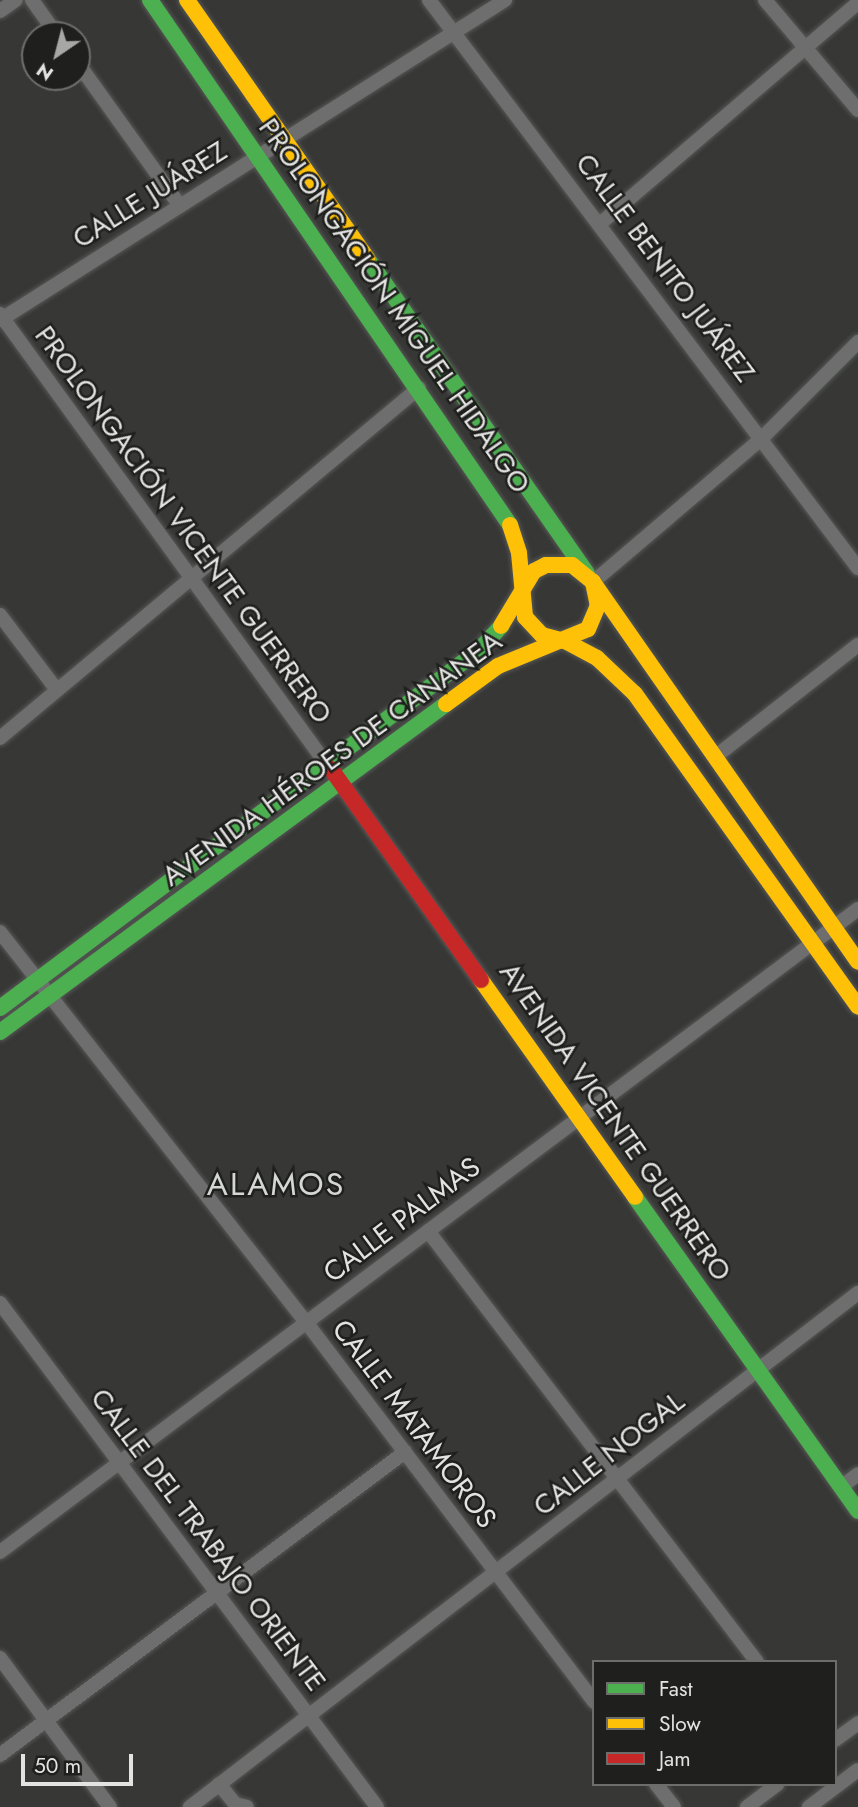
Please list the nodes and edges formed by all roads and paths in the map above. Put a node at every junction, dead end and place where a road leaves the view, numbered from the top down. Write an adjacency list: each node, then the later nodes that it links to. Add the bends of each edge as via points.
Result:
1 (16, 0): 9 (street)
2 (32, 0): 10 (street)
3 (150, 0): 16 (main road, PROLONGACIÓN MIGUEL HIDALGO)
4 (187, 0): 15 (main road, PROLONGACIÓN MIGUEL HIDALGO)
5 (429, 0): 11 (street, CALLE BENITO JUÁREZ)
6 (505, 0): 11 (street, CALLE JUÁREZ)
7 (765, 0): 12 (street)
8 (858, 3): 12 (street)
9 (0, 11)
10 (47, 21)
11 (455, 32): 15 (street, CALLE JUÁREZ); 18 (street, CALLE BENITO JUÁREZ)
12 (805, 48): 14 (street); 18 (street)
13 (91, 82): 17 (street)
14 (858, 110)
15 (286, 138): 16 (street, CALLE JUÁREZ); 25 (main road, PROLONGACIÓN MIGUEL HIDALGO)
16 (258, 156): 17 (street, CALLE JUÁREZ); 21 (main road, PROLONGACIÓN MIGUEL HIDALGO)
17 (180, 206): 19 (street, CALLE JUÁREZ)
18 (601, 223): 22 (street, CALLE BENITO JUÁREZ)
19 (1, 317): 24 (street, PROLONGACIÓN VICENTE GUERRERO)
20 (858, 342): 22 (street)
21 (419, 388): 24 (street); 26 (main road, PROLONGACIÓN MIGUEL HIDALGO, via 506,514 519,553)
22 (762, 438): 23 (street, CALLE BENITO JUÁREZ); 25 (street)
23 (858, 568)
24 (191, 579): 31 (street); 35 (street, PROLONGACIÓN VICENTE GUERRERO)
25 (593, 582): 26 (main road, AVENIDA HÉROES DE CANANEA, via 572,565 559,563 534,571); 28 (main road, AVENIDA HÉROES DE CANANEA, via 598,593 595,619 578,637); 30 (main road, PROLONGACIÓN MIGUEL HIDALGO)
26 (520, 594): 28 (main road, PROLONGACIÓN MIGUEL HIDALGO, via 533,627); 35 (main road, AVENIDA HÉROES DE CANANEA, via 503,624 479,650)
27 (0, 615): 31 (street)
28 (565, 641): 32 (main road, PROLONGACIÓN MIGUEL HIDALGO, via 604,663); 36 (main road, AVENIDA HÉROES DE CANANEA, via 530,649 498,666)
29 (858, 645): 34 (street)
30 (659, 676): 32 (main road); 34 (main road, PROLONGACIÓN MIGUEL HIDALGO)
31 (57, 690): 33 (street)
32 (635, 694): 40 (main road, PROLONGACIÓN MIGUEL HIDALGO)
33 (0, 738)
34 (715, 757): 38 (main road, PROLONGACIÓN MIGUEL HIDALGO)
35 (327, 765): 36 (main road, AVENIDA VICENTE GUERRERO); 42 (main road, AVENIDA HÉROES DE CANANEA)
36 (342, 780): 43 (main road, AVENIDA HÉROES DE CANANEA); 47 (main road, AVENIDA VICENTE GUERRERO)
37 (858, 909): 38 (street, CALLE PALMAS)
38 (834, 927): 40 (street, CALLE PALMAS); 41 (main road, PROLONGACIÓN MIGUEL HIDALGO)
39 (0, 932): 42 (street, CALLE MATAMOROS)
40 (813, 942): 44 (main road, PROLONGACIÓN MIGUEL HIDALGO); 47 (street, CALLE PALMAS)
41 (858, 962)
42 (38, 980): 43 (street, CALLE MATAMOROS); 45 (main road, AVENIDA HÉROES DE CANANEA)
43 (51, 994): 46 (main road, AVENIDA HÉROES DE CANANEA); 51 (street, CALLE MATAMOROS)
44 (858, 1007)
45 (0, 1008)
46 (0, 1032)
47 (580, 1117): 48 (street, CALLE PALMAS); 52 (main road, AVENIDA VICENTE GUERRERO)
48 (428, 1231): 51 (street, CALLE PALMAS); 56 (street)
49 (858, 1293): 52 (street, CALLE NOGAL)
50 (0, 1303): 54 (street, CALLE DEL TRABAJO ORIENTE)
51 (306, 1322): 53 (street, CALLE MATAMOROS); 54 (street, CALLE PALMAS)
52 (758, 1370): 56 (street, CALLE NOGAL); 57 (main road, AVENIDA VICENTE GUERRERO)
53 (405, 1452): 60 (street, CALLE MATAMOROS); 61 (street)
54 (119, 1463): 59 (street, CALLE PALMAS); 61 (street, CALLE DEL TRABAJO ORIENTE)
55 (858, 1474): 57 (street)
56 (616, 1479): 60 (street, CALLE NOGAL); 63 (street)
57 (841, 1487): 58 (main road, AVENIDA VICENTE GUERRERO)
58 (858, 1511)
59 (0, 1552)
60 (495, 1572): 64 (street, CALLE MATAMOROS); 65 (street, CALLE NOGAL)
61 (218, 1592): 65 (street, CALLE DEL TRABAJO ORIENTE); 66 (street)
62 (0, 1658): 66 (street)
63 (755, 1660)
64 (592, 1699)
65 (309, 1715): 71 (street, CALLE NOGAL); 79 (street, CALLE DEL TRABAJO ORIENTE)
66 (46, 1721): 69 (street); 76 (street)
67 (858, 1723): 68 (street)
68 (837, 1739)
69 (0, 1755)
70 (858, 1770): 75 (street)
71 (219, 1784): 77 (street, CALLE NOGAL); 78 (street, via 235,1804)
72 (658, 1786): 80 (street)
73 (774, 1786): 81 (street)
74 (837, 1786): 82 (street)
75 (837, 1786)
76 (110, 1807)
77 (190, 1807)
78 (247, 1807)
79 (377, 1807)
80 (674, 1807)
81 (747, 1807)
82 (809, 1807)

